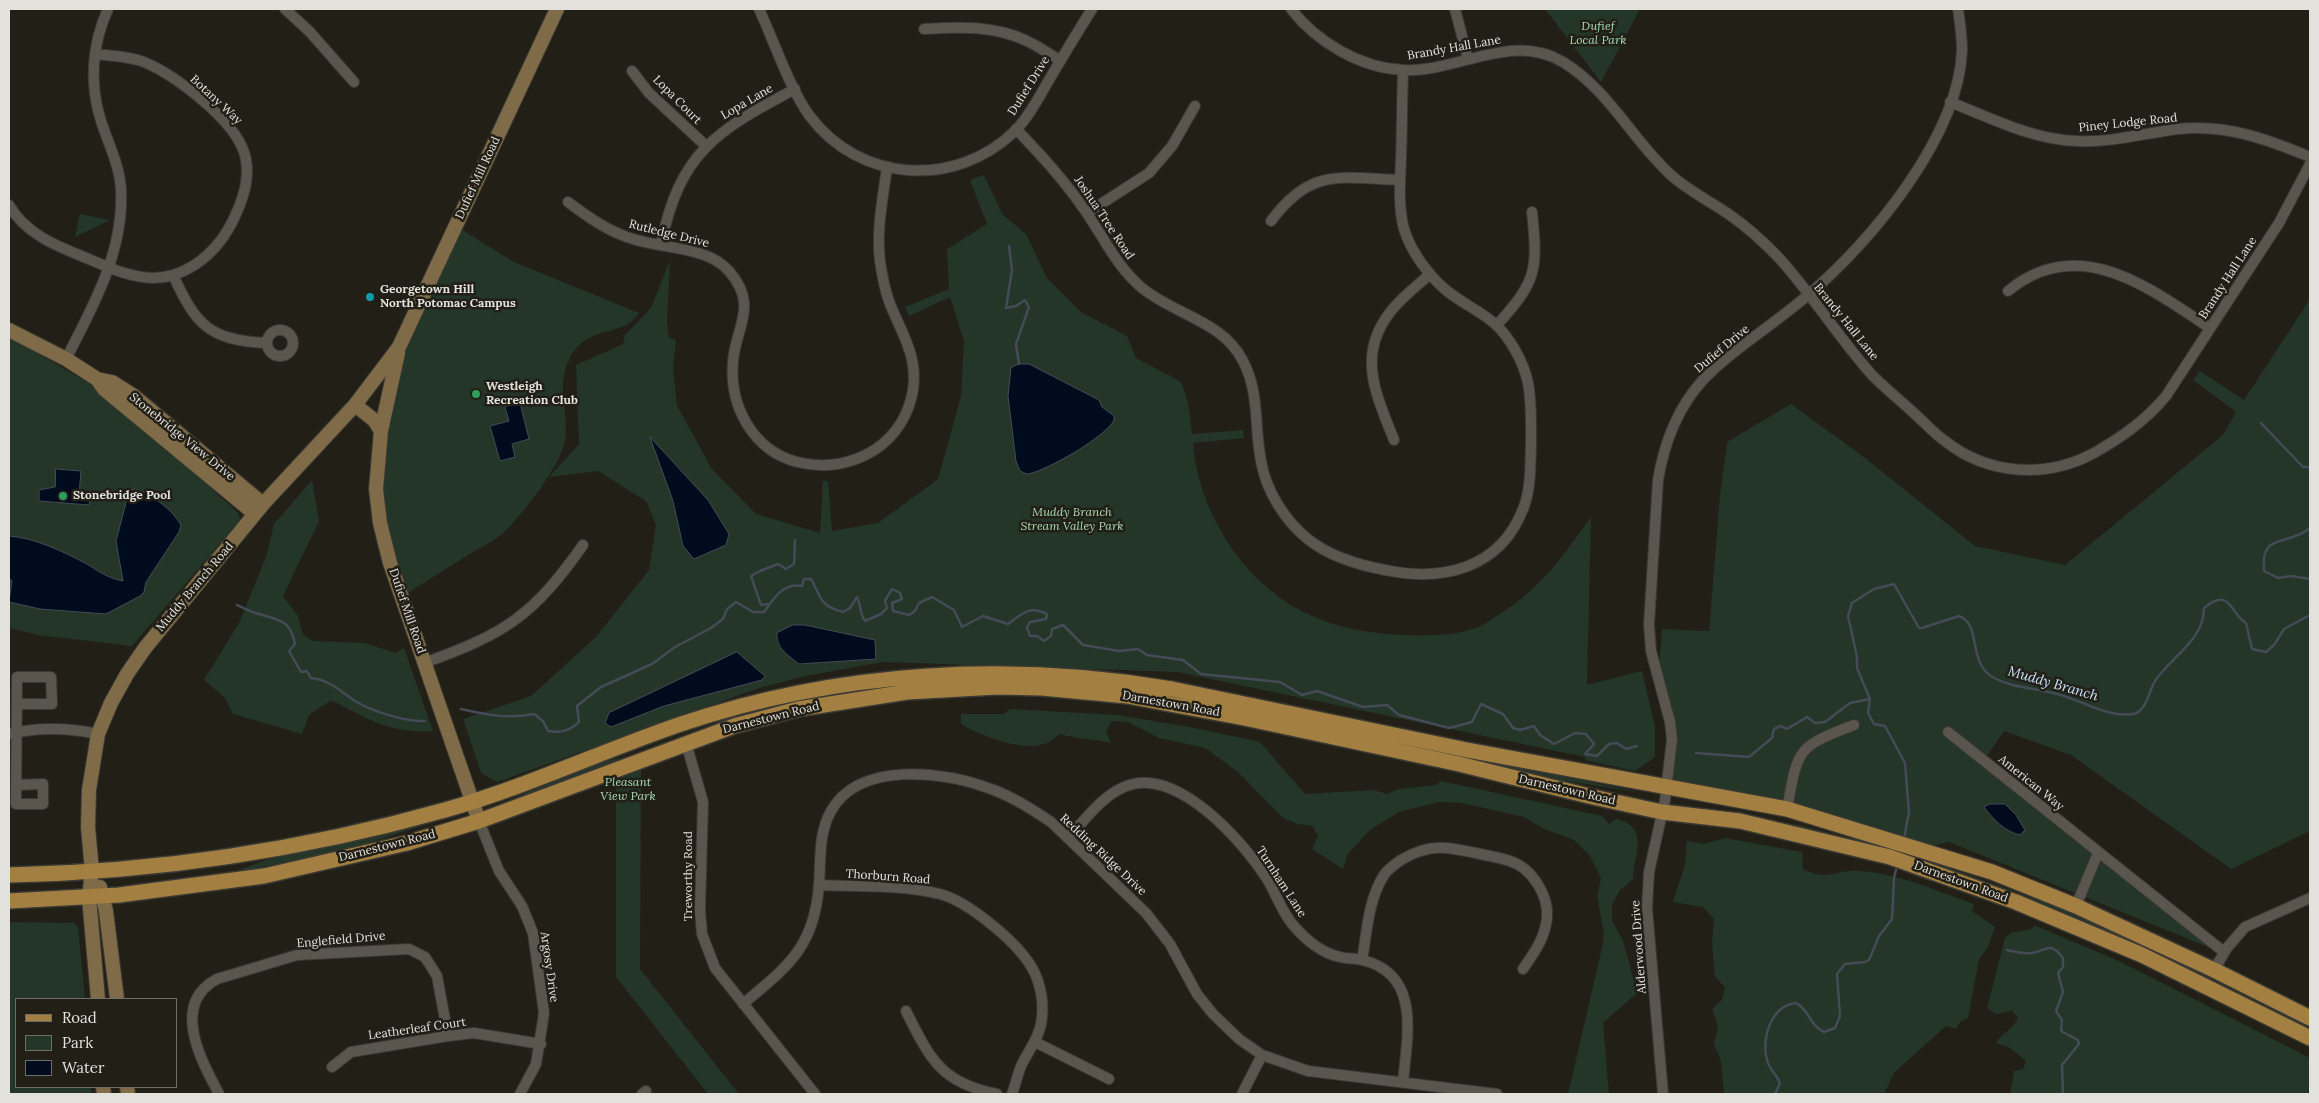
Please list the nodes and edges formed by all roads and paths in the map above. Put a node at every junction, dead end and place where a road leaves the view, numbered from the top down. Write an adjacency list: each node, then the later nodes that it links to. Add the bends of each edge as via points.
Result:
1 (108, 9): 10 (street, via 101,24)
2 (285, 9): 15 (street)
3 (557, 9): 40 (main road, Dufief Mill Road)
4 (759, 9): 16 (street, Dufief Drive)
5 (1092, 9): 12 (street, Dufief Drive)
6 (1291, 9): 14 (street, Brandy Hall Lane, via 1315,34 1344,52)
7 (1456, 9): 11 (street)
8 (1958, 9): 17 (street, Dufief Drive, via 1962,52)
9 (924, 28): 12 (street, via 967,27 999,31 1026,40)
10 (96, 54): 31 (street, via 93,79 96,98 121,190 119,231); 33 (street, Botany Way, via 143,61 186,86 227,125 244,152 246,184 230,228 214,251 197,264)
11 (1468, 59): 14 (street, Brandy Hall Lane); 35 (street, Brandy Hall Lane, via 1517,50 1547,54 1564,63 1604,97 1674,178 1730,215 1763,242)
12 (1060, 60): 19 (street, Dufief Drive, via 1031,111)
13 (632, 70): 20 (street, Lopa Court, via 649,93)
14 (1403, 70): 24 (street, Joshua Tree Road)
15 (354, 82)
16 (795, 89): 20 (street, Lopa Lane, via 743,116); 23 (street, Dufief Drive, via 810,117 832,140 855,156)
17 (1950, 102): 21 (street, Piney Lodge Road, via 2059,140 2078,142 2212,128 2260,137); 35 (street, Dufief Drive, via 1939,131 1896,202 1852,255)
18 (1195, 106): 28 (street, via 1172,146 1149,173)
19 (1016, 129): 23 (street, Dufief Drive, via 986,153 963,164 928,171); 28 (street, Joshua Tree Road, via 1060,176)
20 (706, 146): 30 (street, Lopa Lane, via 675,192)
21 (2310, 157)
22 (2310, 164): 37 (street, Brandy Hall Lane, via 2279,223)
23 (887, 167): 30 (street, Rutledge Drive, via 878,231 880,262 890,302 910,347 914,377 912,393 905,416 885,443 845,464 819,466 788,460 760,441 736,404 732,384 733,359 745,317 742,293 728,270 712,258)
24 (1400, 180): 29 (street, via 1343,178 1310,184 1284,204); 32 (street, Joshua Tree Road, via 1404,230)
25 (568, 202): 30 (street, Rutledge Drive, via 616,233)
26 (9, 205): 31 (street, Botany Way, via 28,228 51,244)
27 (1532, 212): 36 (street, via 1536,251 1529,283)
28 (1087, 214): 36 (street, Joshua Tree Road, via 1125,272 1142,288 1216,331 1232,344 1251,380 1260,461 1276,501 1287,519 1311,542 1332,555 1362,566 1431,576 1457,571 1476,563 1498,546 1513,528 1530,484 1531,403 1524,368)
29 (1271, 221)
30 (661, 244)
31 (110, 268): 33 (street, Botany Way, via 132,276); 41 (street)
32 (1430, 274): 36 (street, Joshua Tree Road, via 1447,291); 44 (street, via 1392,310 1379,328 1372,346 1371,371 1375,391)
33 (173, 275): 39 (street, via 189,309 209,329 228,338)
34 (2008, 291): 37 (street, via 2022,279 2048,269 2070,266 2098,269 2124,275 2146,286)
35 (1808, 295): 37 (street, Brandy Hall Lane, via 1874,377 1944,441 1981,463 2015,470 2039,470 2082,460 2139,425 2166,396); 55 (street, Dufief Drive, via 1702,381 1686,402 1662,458 1649,624 1651,651 1672,739)
36 (1497, 325)
37 (2210, 328)
38 (9, 330): 41 (main road, Stonebridge View Drive)
39 (266, 343)
40 (399, 347): 42 (main road, Muddy Branch Road); 43 (main road, Dufief Mill Road)
41 (66, 359): 45 (main road, Stonebridge View Drive, via 97,379 104,389)
42 (355, 404): 43 (main road); 45 (main road, Muddy Branch Road)
43 (381, 431): 47 (main road, Dufief Mill Road, via 376,489 380,523)
44 (1394, 440)
45 (259, 509): 52 (main road, Muddy Branch Road, via 145,648 119,688)
46 (583, 545): 47 (street, via 546,594 519,619 467,648)
47 (424, 663): 56 (main road, Dufief Mill Road)
48 (17, 704): 51 (street)
49 (1854, 725): 57 (street, via 1821,737 1806,747 1799,756)
50 (1948, 732): 60 (street, American Way)
51 (13, 733): 52 (street, via 70,729); 54 (street)
52 (98, 734): 62 (main road, Muddy Branch Road, via 89,790)
53 (686, 743): 55 (main road, Darnestown Road, via 768,717 860,698 962,688 1078,691 1127,696); 58 (main road, Darnestown Road); 75 (street, Treworthy Road, via 703,802 702,934 715,968)
54 (17, 785)
55 (1664, 800): 56 (main road, Darnestown Road, via 1466,750 1172,689 1054,674 1009,673 882,680 764,700 681,724); 57 (main road, Darnestown Road); 61 (main road, Darnestown Road, via 1740,821); 93 (street, Alderwood Drive, via 1649,872 1647,908)
56 (472, 802): 58 (main road, Dufief Mill Road); 62 (main road, Darnestown Road, via 305,844 190,863)
57 (1787, 809): 61 (main road, Darnestown Road)
58 (479, 821): 65 (main road, Darnestown Road, via 407,843 264,876); 81 (street, Argosy Drive, via 499,871 522,906 533,933 544,1013)
59 (1068, 838): 64 (street, Redding Ridge Drive, via 1033,810 988,788 946,777 886,775 854,787 831,811 823,831); 70 (street, Turnham Lane, via 1102,801 1124,787 1139,782 1165,785 1187,796 1248,852 1291,923 1304,937 1339,957); 82 (street, Redding Ridge Drive, via 1146,913 1170,944 1213,1014)
60 (2098, 853): 68 (street); 69 (street, American Way)
61 (1897, 854): 68 (main road, Darnestown Road, via 1911,847 1992,872); 79 (main road, Darnestown Road, via 2142,954)
62 (92, 871): 63 (main road, Darnestown Road); 65 (main road, Muddy Branch Road)
63 (9, 875)
64 (819, 885): 75 (street, Redding Ridge Drive, via 814,920 800,950 786,968); 80 (street, Thorburn Road, via 939,894 953,898 976,912 1030,964 1041,991 1043,1010)
65 (96, 897): 67 (main road, Darnestown Road); 73 (main road, Muddy Branch Road); 74 (main road, Muddy Branch Road)
66 (2310, 898): 69 (street, via 2245,927)
67 (9, 901)
68 (2076, 906): 72 (main road, Darnestown Road)
69 (2224, 952): 72 (street)
70 (1362, 960): 71 (street, via 1372,902 1384,876 1391,867 1414,852 1436,846 1512,862 1531,875 1543,893 1547,919 1543,939); 85 (street, Turnham Lane, via 1390,975 1406,997 1409,1017)
71 (1524, 969)
72 (2214, 970): 77 (main road, Darnestown Road)
73 (98, 998)
74 (117, 998)
75 (743, 1004): 88 (street, Treworthy Road)
76 (906, 1011): 89 (street, via 938,1066 974,1090)
77 (2310, 1018)
78 (448, 1036): 81 (street, Leatherleaf Court, via 474,1033); 83 (street, Leatherleaf Court, via 351,1052); 86 (street, Englefield Drive, via 438,976 431,963 418,952 398,948 297,955 218,980 209,984 196,999 191,1019 199,1056)
79 (2310, 1038)
80 (1035, 1042): 84 (street); 90 (street, Thorburn Road, via 1022,1063)
81 (541, 1044): 87 (street, Argosy Drive, via 536,1064)
82 (1262, 1055): 85 (street, Redding Ridge Drive, via 1308,1071); 91 (street)
83 (332, 1067)
84 (1109, 1079)
85 (1403, 1082): 92 (street, Redding Ridge Drive)
86 (218, 1094)
87 (520, 1094)
88 (815, 1094)
89 (997, 1094)
90 (1012, 1094)
91 (1242, 1094)
92 (1497, 1094)
93 (1664, 1094)

